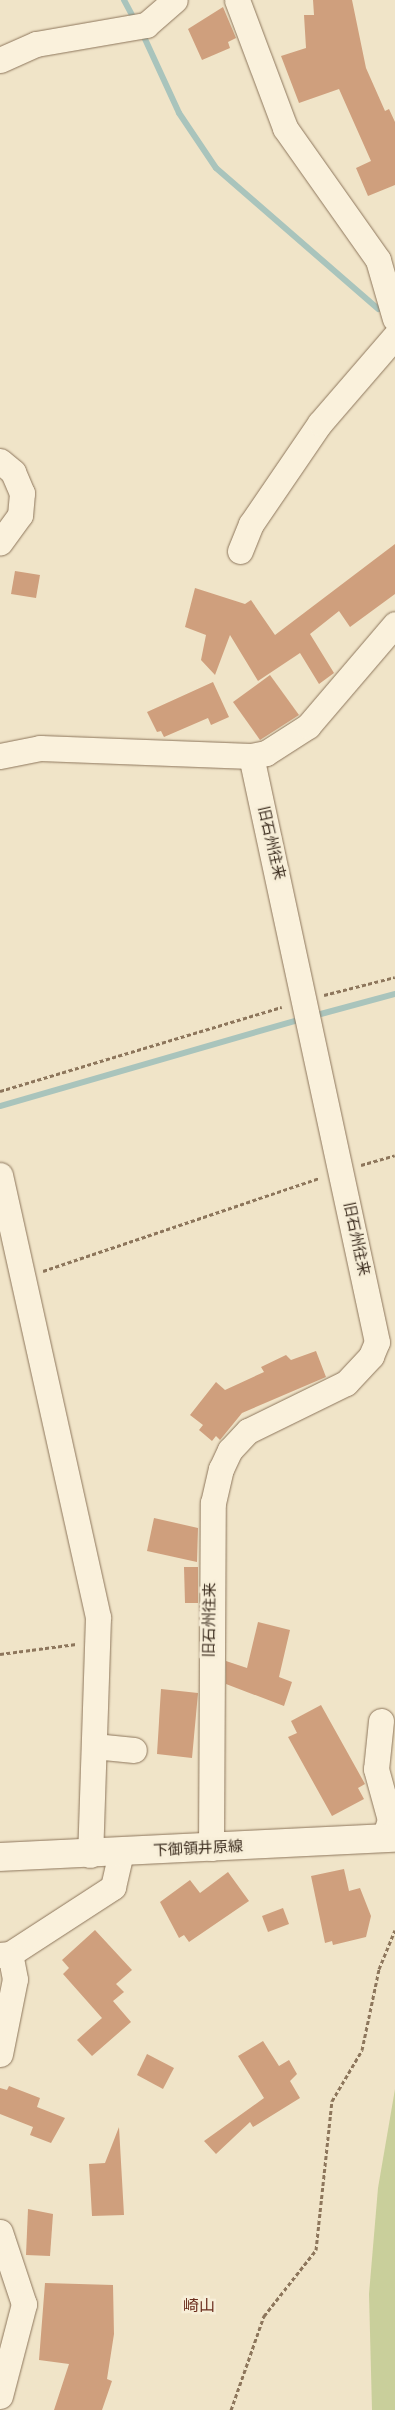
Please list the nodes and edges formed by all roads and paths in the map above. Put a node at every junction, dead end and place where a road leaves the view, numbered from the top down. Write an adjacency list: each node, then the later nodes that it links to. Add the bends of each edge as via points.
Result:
1 (175, 0): 3 (street, via 161,16 128,31 36,44)
2 (237, 0): 4 (street, via 285,128 378,260)
3 (0, 60)
4 (395, 319)
5 (395, 336): 8 (street, via 320,423 250,524)
6 (0, 461): 7 (street, via 12,472 22,493 20,515)
7 (0, 543)
8 (240, 551)
9 (395, 624): 11 (street, via 308,726 287,743)
10 (0, 756): 11 (street, via 50,748)
11 (251, 756): 13 (street, 旧石州往来)
12 (395, 977): 13 (path)
13 (305, 1000): 14 (path); 16 (street, 旧石州往来)
14 (0, 1091)
15 (395, 1155): 16 (path)
16 (342, 1171): 18 (path); 19 (street, 旧石州往来)
17 (0, 1175): 18 (street)
18 (21, 1278): 20 (street, via 98,1617)
19 (386, 1345): 26 (street, 旧石州往来, via 346,1383 248,1431 230,1450 221,1470 213,1503)
20 (99, 1641): 21 (path); 23 (street)
21 (0, 1654)
22 (381, 1721): 25 (street, via 376,1770 390,1820)
23 (94, 1746): 24 (street); 28 (street)
24 (134, 1750)
25 (389, 1838): 26 (main road, 下御領井原線)
26 (211, 1848): 27 (main road, 下御領井原線)
27 (121, 1854): 28 (main road, 下御領井原線); 31 (street, via 113,1887)
28 (90, 1855): 29 (main road, 下御領井原線)
29 (0, 1857)
30 (395, 1930): 35 (path, via 379,1969 362,2050 332,2101 316,2250 264,2316)
31 (5, 1955): 32 (street, via 15,1979)
32 (0, 2054)
33 (0, 2232): 34 (street, via 24,2304)
34 (0, 2396)
35 (230, 2410)

